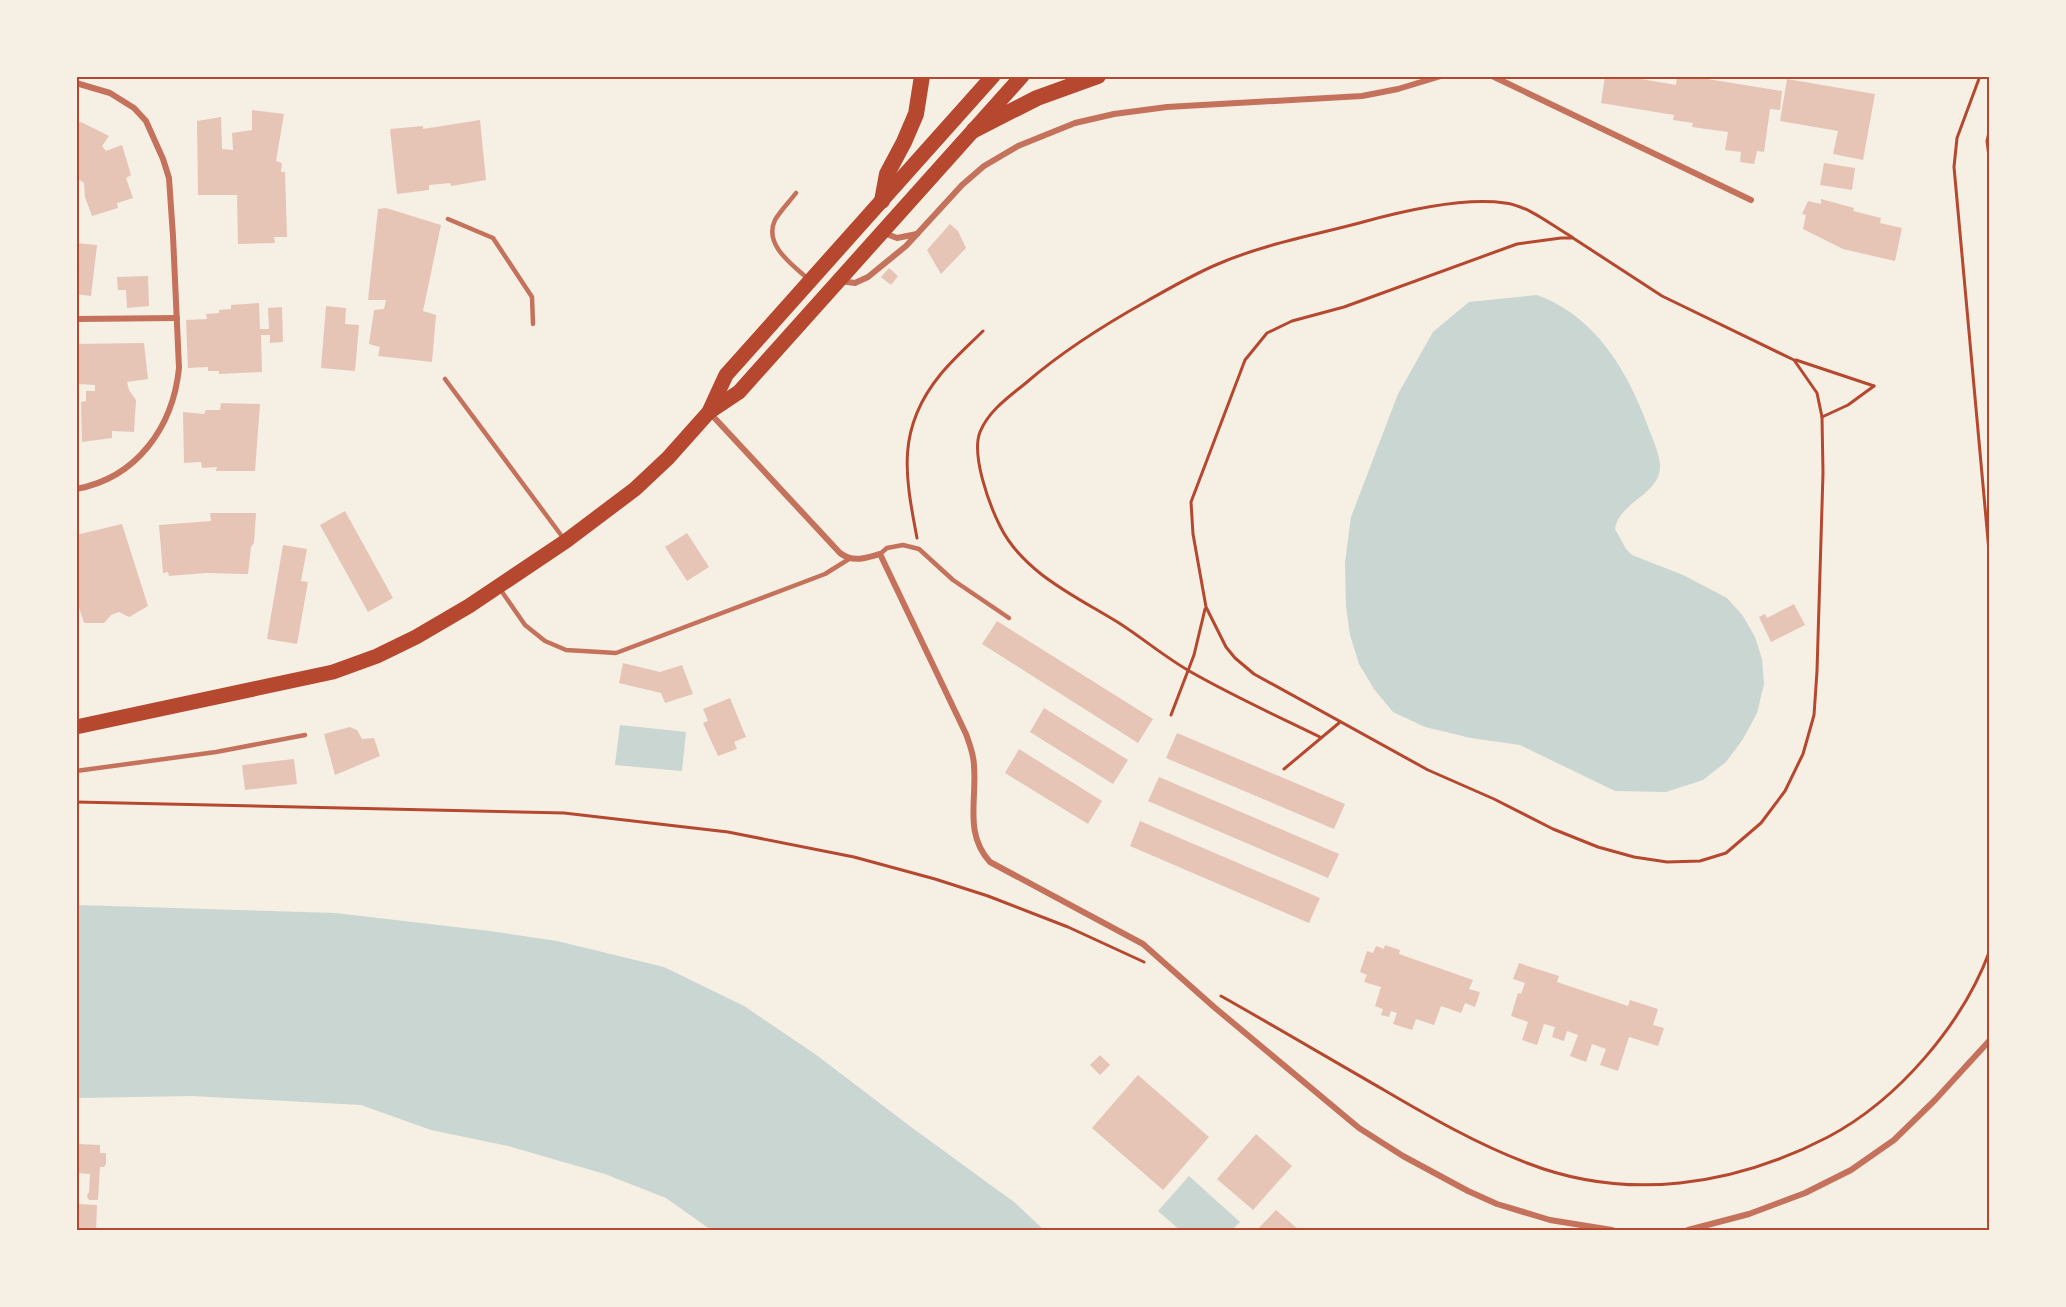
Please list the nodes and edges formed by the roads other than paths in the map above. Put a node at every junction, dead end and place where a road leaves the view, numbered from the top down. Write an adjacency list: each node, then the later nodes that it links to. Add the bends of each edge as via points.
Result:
1 (922, 76): 11 (highway, via 916,114 886,174)
2 (993, 76): 11 (main road)
3 (1022, 76): 8 (main road)
4 (1098, 76): 8 (highway, via 1037,98)
5 (1441, 76): 14 (street, via 1362,96 1178,106 1075,123 1018,146 984,166)
6 (1492, 76): 10 (street)
7 (76, 82): 17 (street, via 110,93 134,108 146,121 164,159 169,178)
8 (974, 130): 13 (main road)
9 (796, 193): 15 (lane, via 775,220 774,241 778,251)
10 (1751, 200)
11 (882, 201): 15 (main road)
12 (448, 219): 19 (lane, via 493,238 532,297)
13 (883, 232): 14 (street, via 897,238); 16 (main road)
14 (918, 234): 16 (street, via 866,279 855,283)
15 (810, 280): 21 (main road, via 726,375)
16 (840, 281): 21 (main road, via 740,392)
17 (177, 318): 18 (street); 22 (street, via 177,386 161,425 146,448 122,472 104,482)
18 (76, 319)
19 (533, 324)
20 (445, 379): 23 (lane)
21 (709, 412): 23 (main road, via 643,482); 25 (street)
22 (76, 489)
23 (566, 541): 26 (main road)
24 (880, 554): 25 (street); 27 (lane, via 887,548 903,545 919,549 953,580); 32 (street, via 966,734 974,766 974,833 990,862 1143,944 1359,1128 1403,1156 1497,1204 1550,1220)
25 (849, 559): 26 (lane, via 825,573 616,653 566,651 545,641 525,625)
26 (498, 587): 28 (main road, via 405,643 333,672)
27 (1008, 618)
28 (76, 727)
29 (305, 735): 30 (lane)
30 (76, 771)
31 (1989, 1040): 33 (street, via 1894,1140 1851,1170 1749,1214)
32 (1612, 1230)
33 (1688, 1230)

